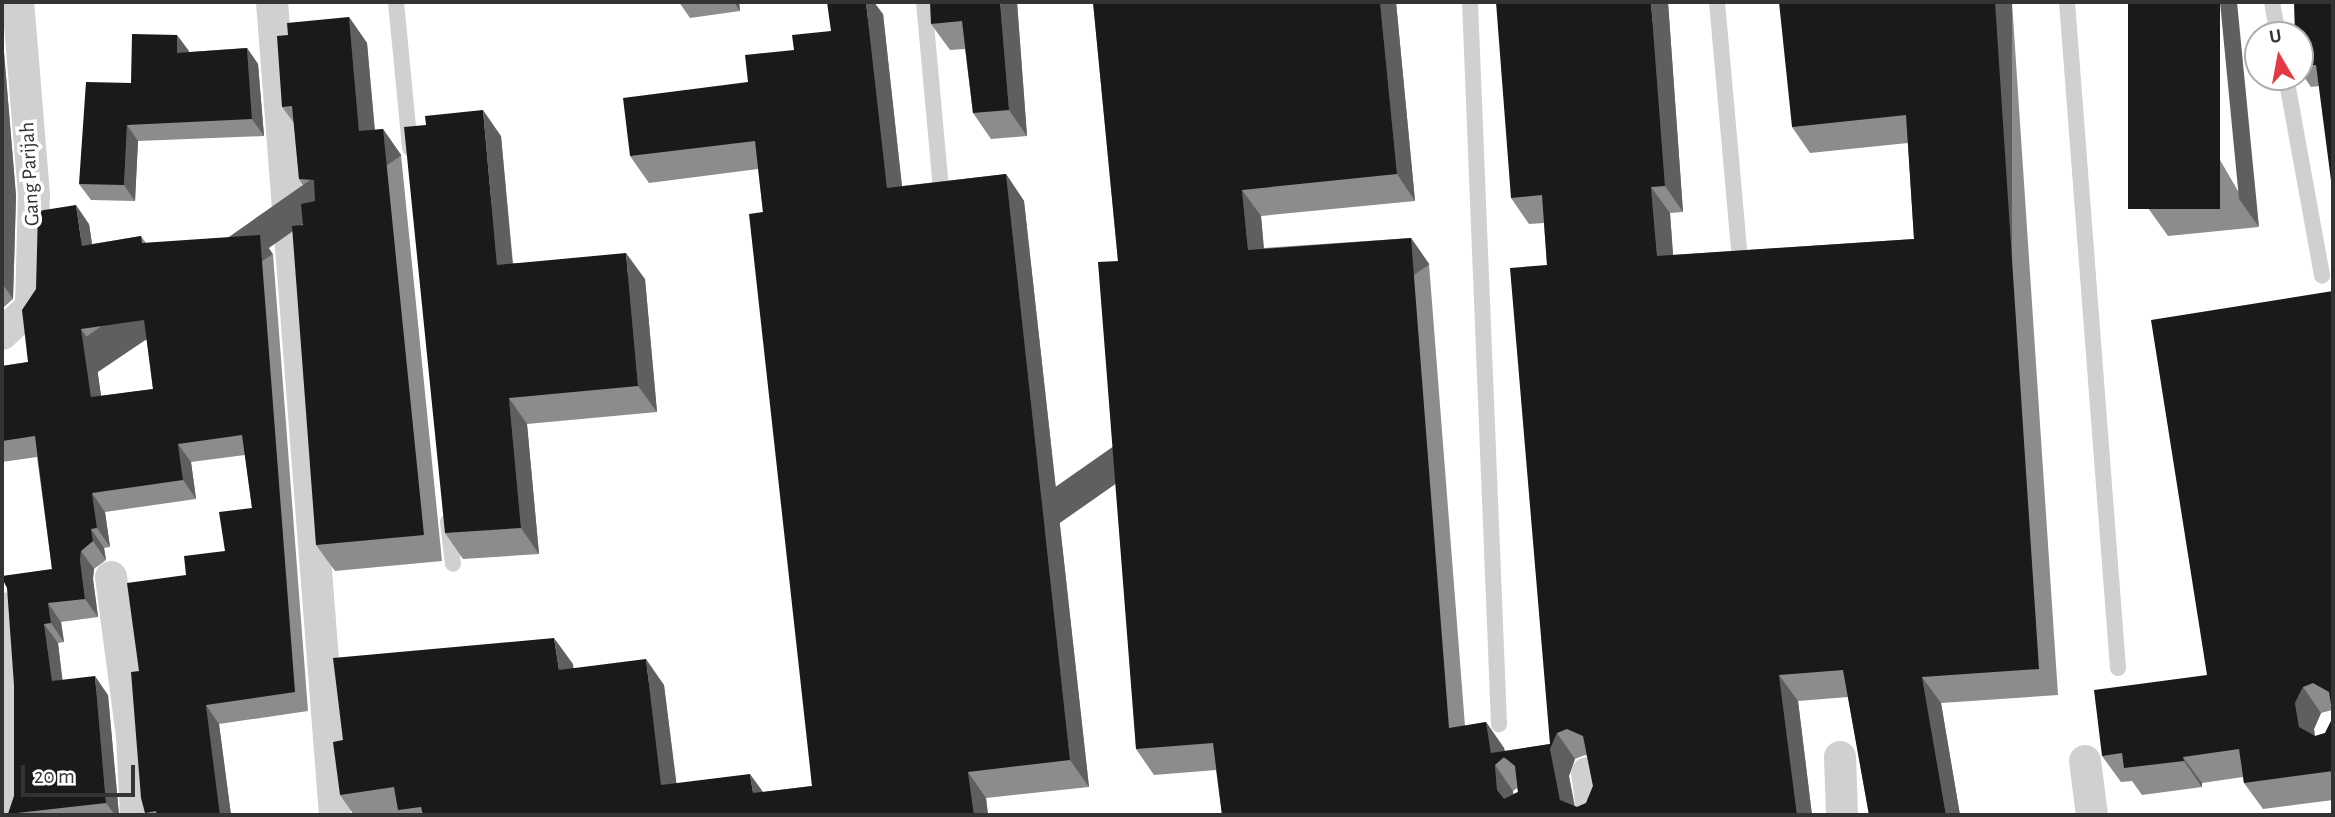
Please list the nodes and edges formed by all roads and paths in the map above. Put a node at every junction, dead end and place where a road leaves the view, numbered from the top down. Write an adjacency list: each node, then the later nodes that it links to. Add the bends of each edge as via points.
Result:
1 (18, 2): 15 (street, Gang Parijah, via 33,195 32,307)
2 (272, 2): 27 (street)
3 (396, 2): 11 (lane)
4 (924, 2): 12 (lane)
5 (1470, 2): 21 (lane)
6 (1717, 2): 13 (lane)
7 (2067, 2): 20 (lane)
8 (2272, 2): 9 (lane)
9 (2275, 21)
10 (2289, 91): 14 (lane)
11 (412, 163)
12 (942, 198)
13 (1739, 249)
14 (2322, 275)
15 (2, 334)
16 (447, 509): 17 (lane)
17 (453, 564)
18 (111, 578): 26 (street, via 132,736)
19 (2, 608): 25 (street, via 9,705)
20 (2118, 668)
21 (1499, 724)
22 (1840, 757): 29 (street)
23 (2085, 761): 30 (street)
24 (1587, 773): 28 (street)
25 (9, 815)
26 (136, 815)
27 (335, 815)
28 (1593, 815)
29 (1842, 815)
30 (2092, 815)

